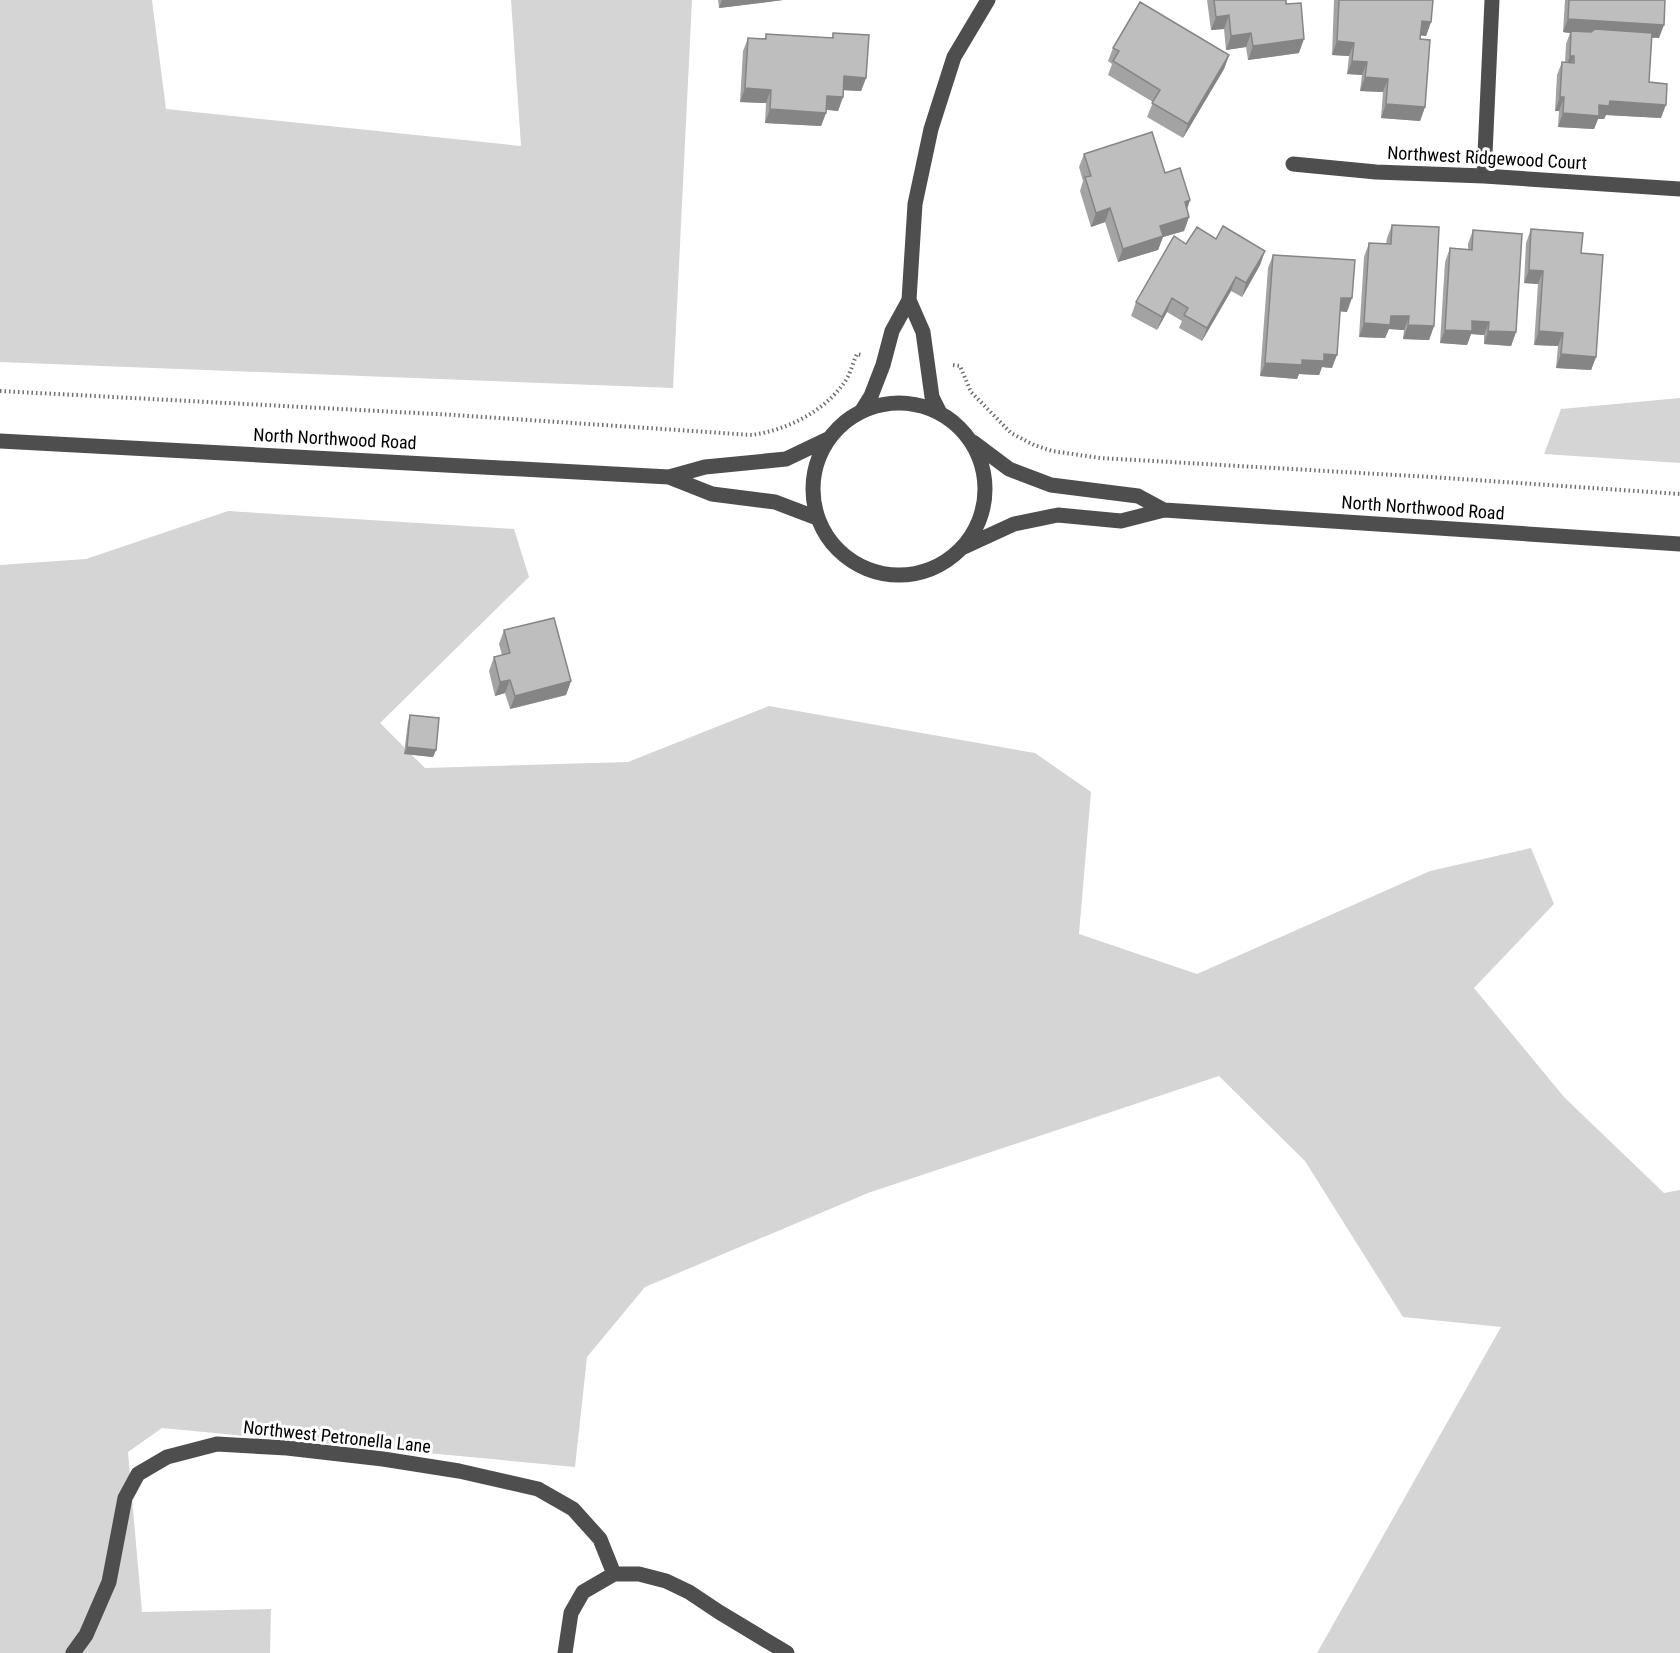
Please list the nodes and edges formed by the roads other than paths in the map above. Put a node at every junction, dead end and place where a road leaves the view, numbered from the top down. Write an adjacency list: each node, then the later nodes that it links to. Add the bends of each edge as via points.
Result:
1 (988, 0): 6 (street, via 954,57 931,129 915,204)
2 (1492, 0): 4 (street)
3 (1293, 164): 4 (street, Northwest Ridgewood Court)
4 (1484, 176): 5 (street, Northwest Ridgewood Court)
5 (1680, 189)
6 (909, 300): 7 (street, via 892,331 883,365); 8 (street, via 923,332 932,397)
7 (861, 412): 8 (street, via 901,403); 9 (street)
8 (940, 413): 10 (street)
9 (830, 438): 12 (street, North Northwood Road, via 786,459 705,467); 14 (street, via 815,468)
10 (970, 440): 13 (street, North Northwood Road, via 1009,469 1051,485 1138,496); 16 (street, via 984,476 984,495 978,522)
11 (0, 441): 12 (street, North Northwood Road)
12 (669, 477): 14 (street, North Northwood Road, via 712,494 775,502)
13 (1164, 510): 15 (street, North Northwood Road); 16 (street, North Northwood Road, via 1121,521 1058,515 1014,524)
14 (817, 518): 16 (street, via 838,551 854,564 892,576 931,570)
15 (1680, 544)
16 (964, 547)
17 (614, 1574): 18 (street, Northwest Petronella Lane, via 600,1539 573,1509 538,1489 383,1459 217,1444 167,1457 138,1474 125,1498 109,1582 86,1635); 19 (street, via 583,1592 571,1613); 20 (street, via 639,1574 666,1581)
18 (73, 1653)
19 (565, 1653)
20 (787, 1653)

